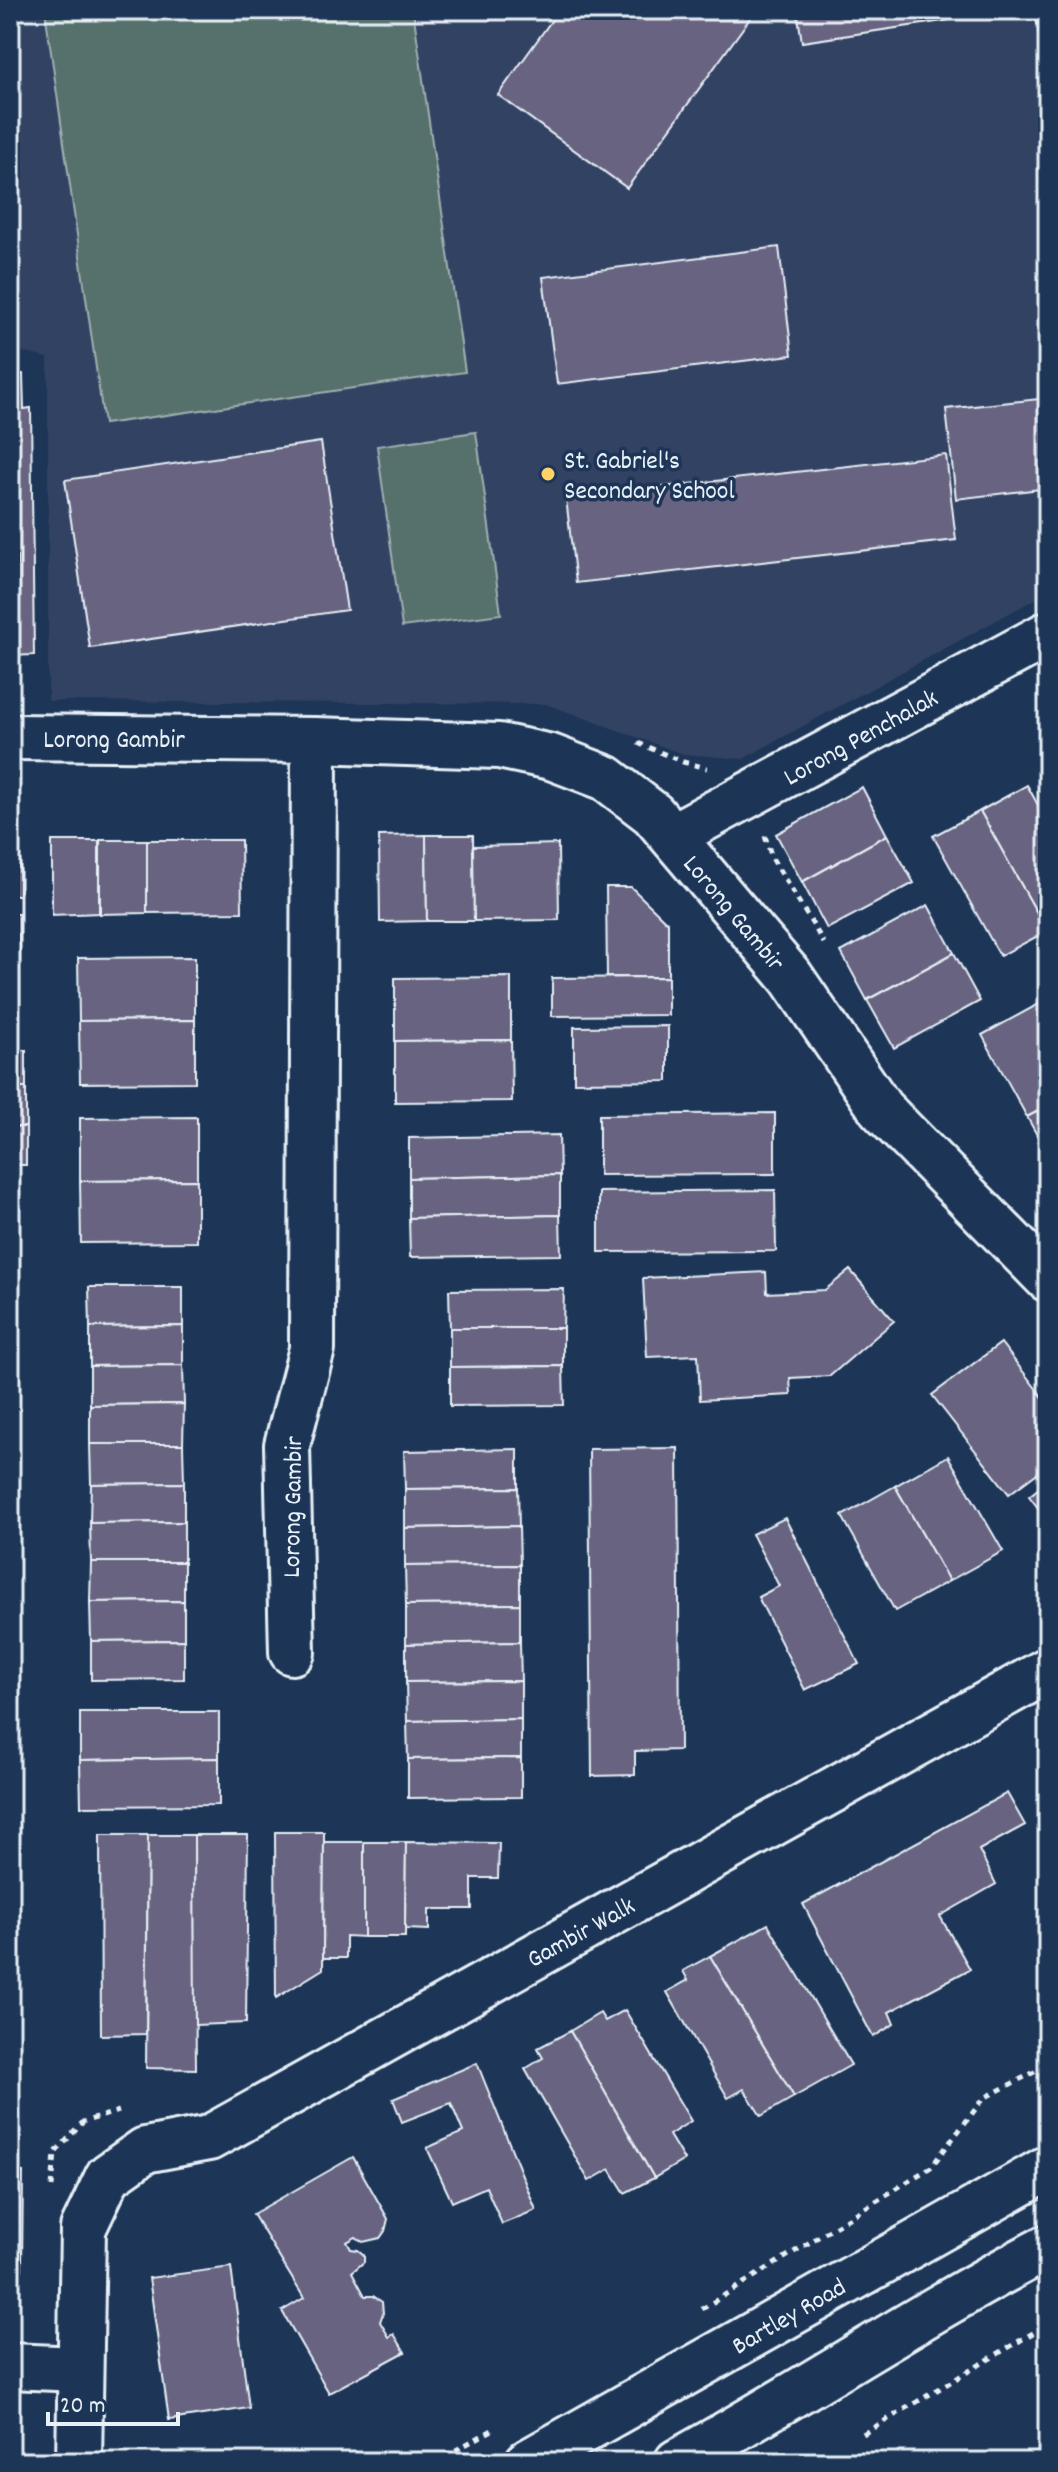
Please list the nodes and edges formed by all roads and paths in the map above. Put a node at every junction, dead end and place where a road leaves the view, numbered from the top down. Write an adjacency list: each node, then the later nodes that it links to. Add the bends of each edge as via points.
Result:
1 (1048, 634): 5 (main road, Lorong Penchalak)
2 (10, 737): 3 (main road, Lorong Gambir)
3 (314, 740): 6 (main road, Lorong Gambir, via 499,746 551,757 606,778); 9 (main road, Lorong Gambir, via 312,1349 287,1445)
4 (634, 741): 5 (path, via 683,762 730,773)
5 (752, 795): 6 (main road, Lorong Penchalak); 7 (path, via 772,858)
6 (672, 836): 8 (main road, Lorong Gambir, via 791,977 881,1109)
7 (830, 953)
8 (1048, 1279)
9 (292, 1652)
10 (1048, 1670): 17 (main road, Gambir Walk, via 209,2138 145,2150 108,2176 83,2229)
11 (1048, 2065): 14 (path, via 984,2098 931,2167)
12 (1048, 2168): 22 (main road, Bartley Road)
13 (1048, 2247): 23 (main road)
14 (688, 2317)
15 (1048, 2324): 19 (path)
16 (10, 2366): 17 (main road)
17 (79, 2369): 20 (main road)
18 (507, 2422): 21 (path)
19 (863, 2434)
20 (79, 2462)
21 (434, 2462)
22 (528, 2462)
23 (677, 2462)

